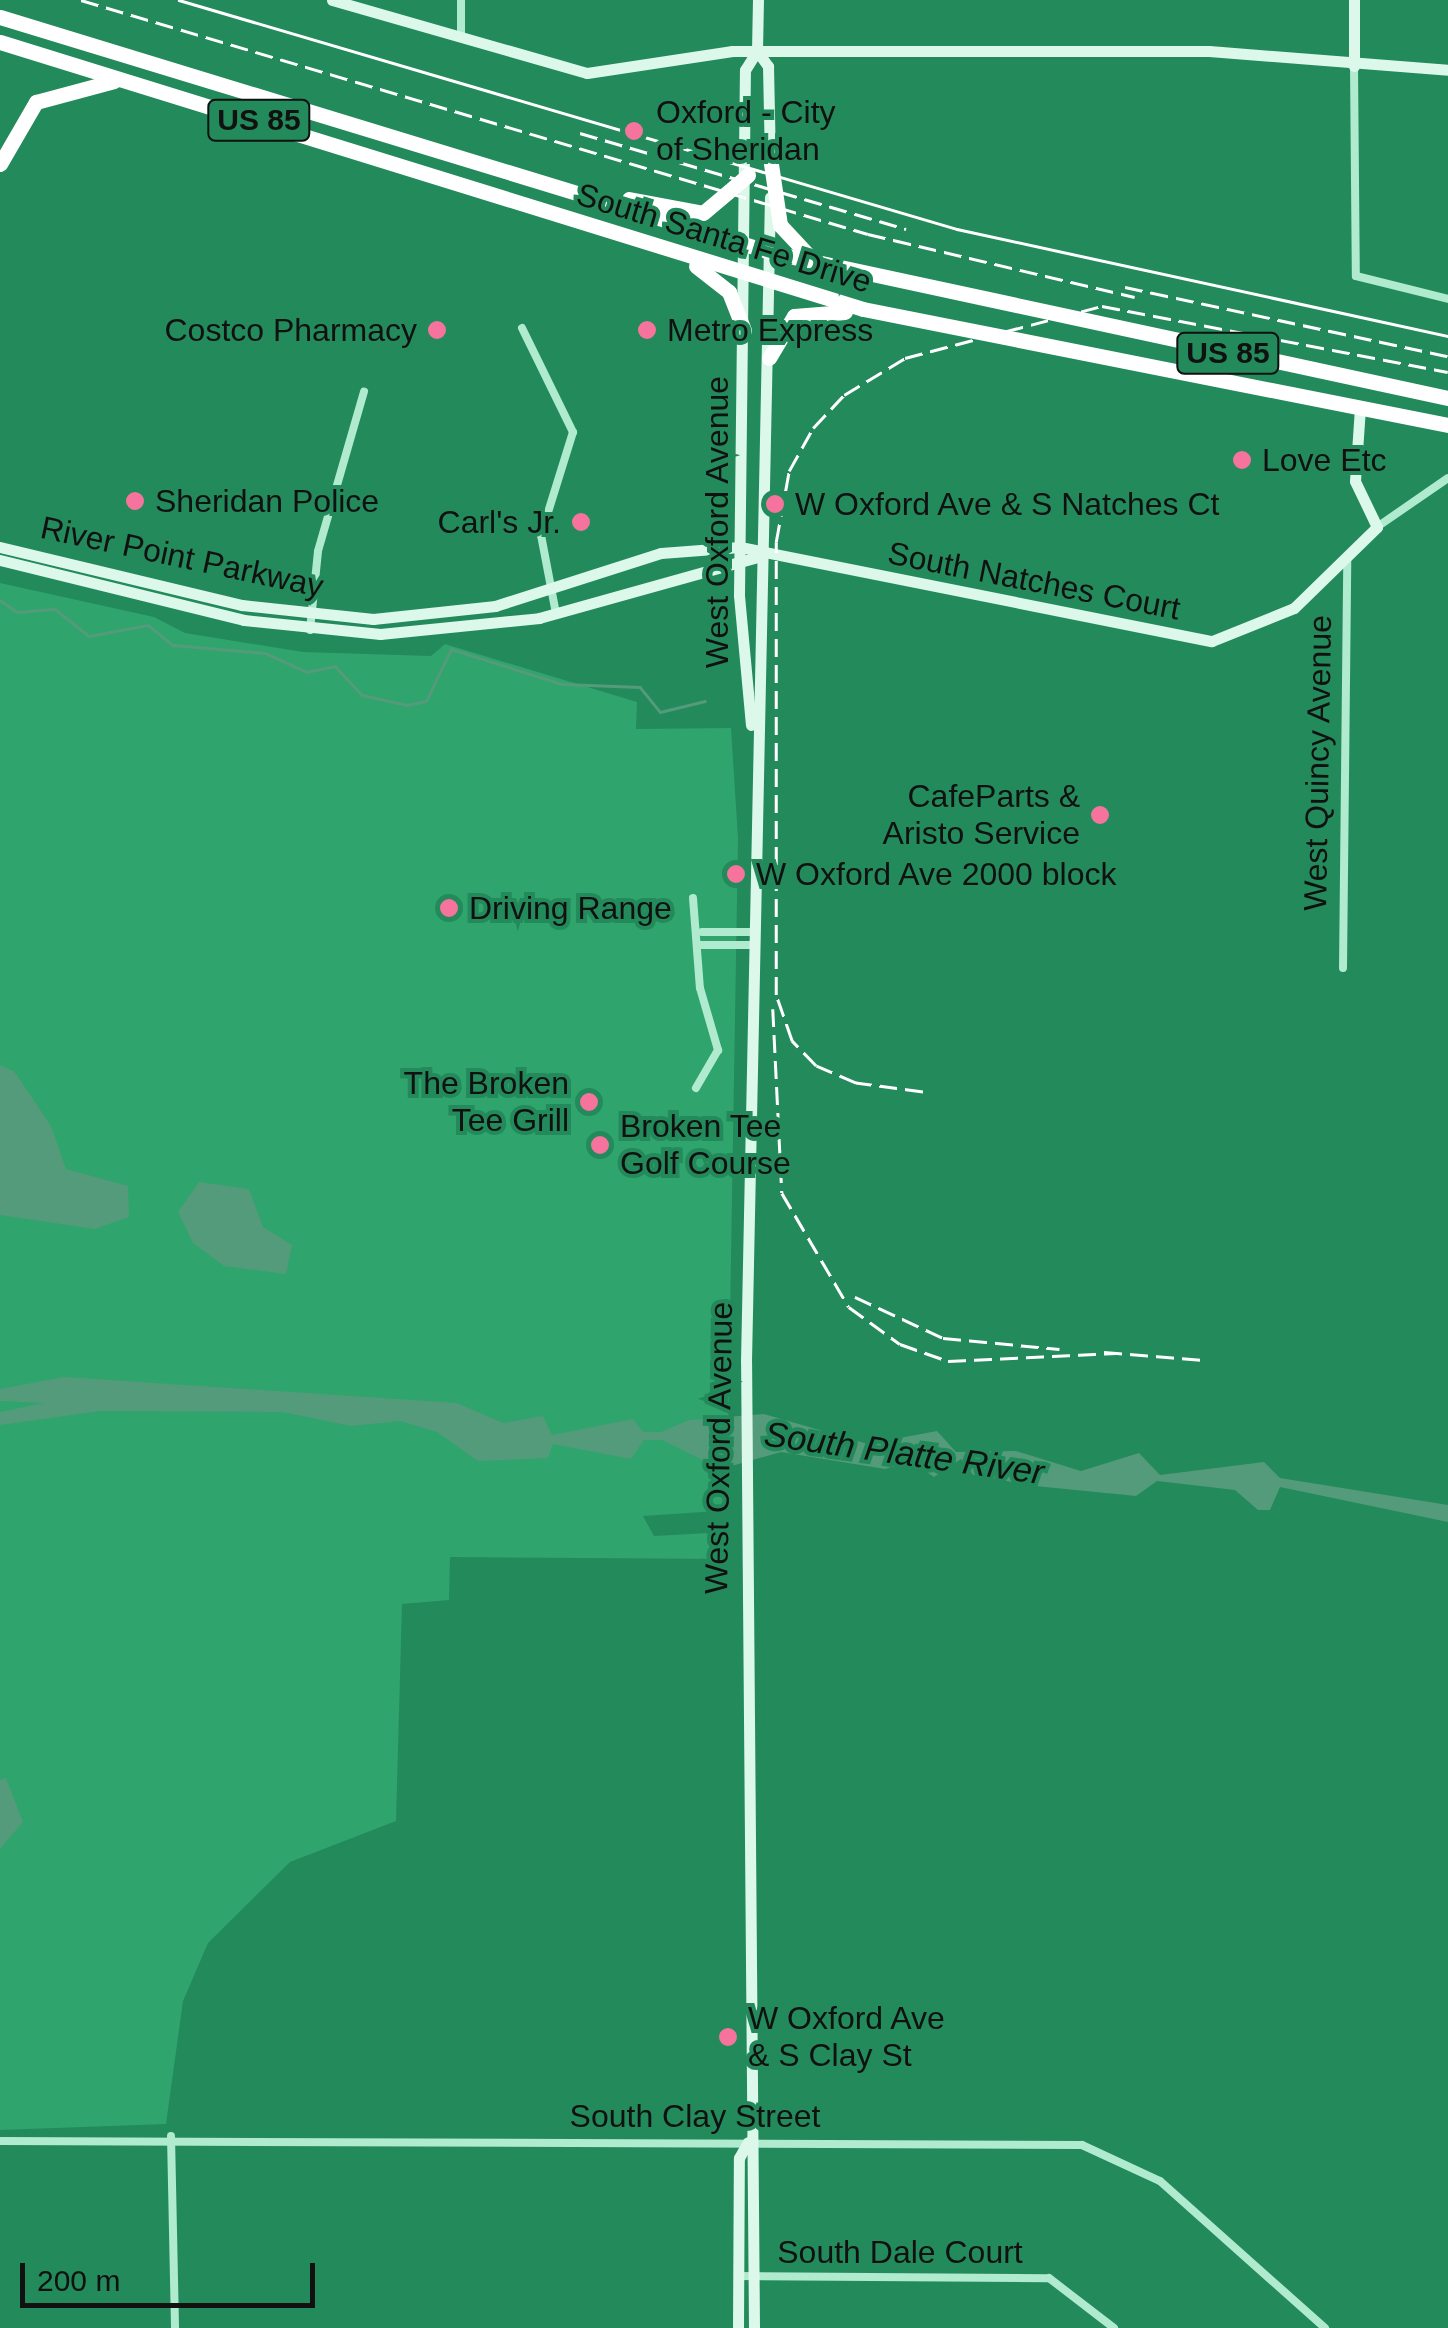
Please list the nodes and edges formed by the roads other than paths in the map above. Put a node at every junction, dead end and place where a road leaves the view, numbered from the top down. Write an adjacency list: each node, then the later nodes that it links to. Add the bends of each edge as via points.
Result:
1 (332, 0): 6 (street)
2 (461, 0): 6 (street)
3 (758, 0): 8 (street, West Oxford Avenue)
4 (1354, 0): 9 (street)
5 (0, 17): 14 (highway, South Santa Fe Drive / US 85)
6 (461, 38): 8 (street, via 595,74)
7 (0, 42): 11 (highway, South Santa Fe Drive / US 85)
8 (758, 52): 9 (street, via 1221,52); 12 (street, West Oxford Avenue, via 768,66); 15 (street, West Oxford Avenue, via 746,70)
9 (1354, 66): 10 (street); 22 (street, via 1356,276)
10 (1448, 70)
11 (130, 80): 13 (highway, via 69,86 36,102); 18 (highway, South Santa Fe Drive / US 85)
12 (770, 157): 17 (street, West Oxford Avenue); 19 (highway, via 780,225)
13 (0, 164)
14 (500, 168): 15 (highway, via 695,214 717,208); 16 (highway, South Santa Fe Drive / US 85)
15 (748, 175): 16 (street, West Oxford Avenue)
16 (747, 245): 17 (highway, South Santa Fe Drive / US 85); 20 (street, West Oxford Avenue)
17 (770, 252): 19 (highway, South Santa Fe Drive / US 85); 21 (street, West Oxford Avenue)
18 (684, 259): 20 (highway, South Santa Fe Drive / US 85); 25 (highway, via 729,292)
19 (818, 263): 28 (highway, South Santa Fe Drive / US 85)
20 (745, 274): 21 (highway, South Santa Fe Drive / US 85); 25 (street, West Oxford Avenue)
21 (770, 282): 23 (highway, South Santa Fe Drive / US 85); 26 (street, West Oxford Avenue)
22 (1448, 299)
23 (925, 324): 26 (highway, via 807,311 786,324); 29 (highway, South Santa Fe Drive / US 85)
24 (522, 328): 39 (street, via 573,432 541,535)
25 (744, 330): 34 (street, West Oxford Avenue)
26 (769, 358): 35 (street, West Oxford Avenue)
27 (364, 392): 41 (street, via 320,542)
28 (1448, 398)
29 (1360, 407): 30 (highway, South Santa Fe Drive / US 85); 32 (street, via 1355,481)
30 (1448, 425)
31 (1448, 478): 32 (street)
32 (1377, 527): 36 (street, South Natches Court)
33 (0, 547): 41 (street, River Point Parkway)
34 (740, 547): 35 (street, River Point Parkway); 38 (street, West Oxford Avenue); 39 (street, River Point Parkway, via 661,553)
35 (761, 556): 36 (street, South Natches Court, via 1198,641 1274,622); 38 (street, River Point Parkway); 43 (street, West Oxford Avenue)
36 (1348, 558): 48 (street, West Quincy Avenue)
37 (0, 560): 42 (street, River Point Parkway)
38 (740, 564): 40 (street, River Point Parkway, via 672,574); 43 (street, West Oxford Avenue)
39 (548, 592): 40 (street); 41 (street, River Point Parkway, via 430,616)
40 (556, 614): 42 (street, River Point Parkway, via 435,632)
41 (311, 616): 42 (street)
42 (310, 630)
43 (755, 754): 46 (street, West Oxford Avenue)
44 (693, 898): 45 (street)
45 (702, 932): 46 (street); 47 (street)
46 (754, 939): 47 (street); 52 (street, West Oxford Avenue, via 745,1499)
47 (701, 945): 49 (street, via 698,978 718,1055)
48 (1343, 968)
49 (696, 1088)
50 (171, 2136): 51 (street, South Clay Street); 52 (street, South Clay Street); 55 (street)
51 (0, 2141)
52 (748, 2142): 53 (street, West Oxford Avenue, via 739,2158); 54 (street, West Oxford Avenue); 59 (street, South Clay Street, via 1100,2150 1176,2193)
53 (738, 2276): 54 (street, South Dale Court); 56 (street, West Oxford Avenue)
54 (755, 2276): 57 (street, West Oxford Avenue); 58 (street, South Dale Court, via 1061,2283)
55 (175, 2328)
56 (738, 2328)
57 (754, 2328)
58 (1114, 2328)
59 (1325, 2328)

